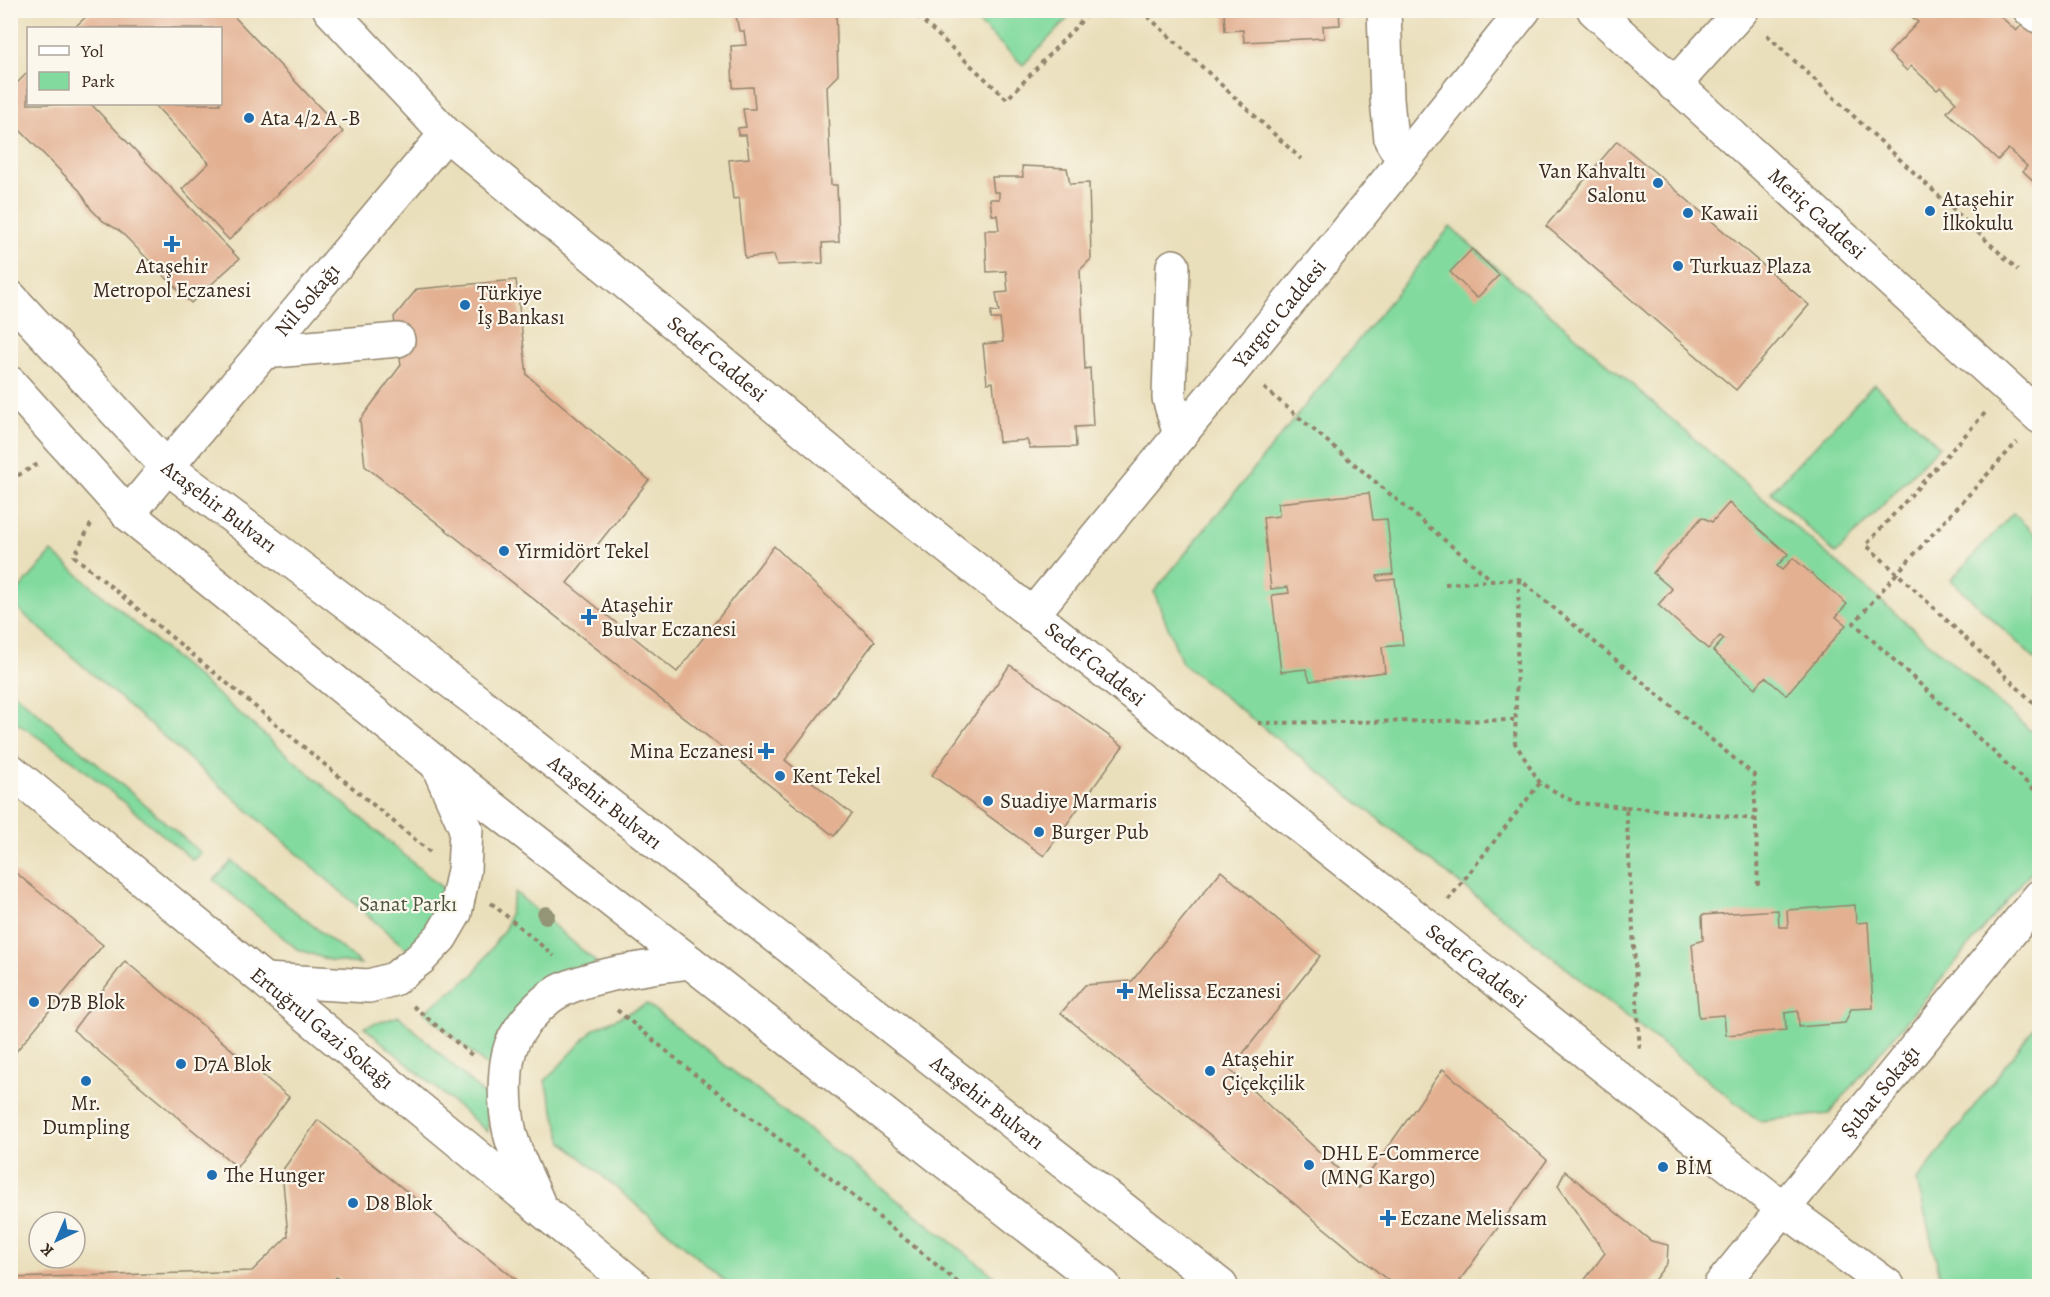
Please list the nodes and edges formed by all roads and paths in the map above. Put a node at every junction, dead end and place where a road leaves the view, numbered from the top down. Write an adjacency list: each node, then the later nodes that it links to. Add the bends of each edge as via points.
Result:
1 (330, 10): 13 (street, Sedef Caddesi)
2 (911, 10): 3 (path, via 1007,99)
3 (1092, 10)
4 (1141, 10): 14 (path)
5 (1384, 10): 15 (street, via 1391,140)
6 (1524, 10): 15 (street, Yargıcı Caddesi)
7 (1594, 10): 12 (street, Meriç Caddesi)
8 (1742, 10): 12 (street)
9 (2030, 10): 10 (street)
10 (2040, 16)
11 (1758, 42): 17 (path, via 1766,34)
12 (1674, 85): 23 (street, Meriç Caddesi)
13 (446, 134): 20 (street, Nil Sokağı); 33 (street, Sedef Caddesi)
14 (1301, 159)
15 (1403, 160): 21 (street, Yargıcı Caddesi)
16 (1173, 266): 25 (street, via 1169,398)
17 (2018, 270)
18 (10, 297): 26 (street, Ataşehir Bulvarı)
19 (398, 339): 20 (street)
20 (264, 352): 26 (street, Nil Sokağı)
21 (1237, 365): 25 (street, Yargıcı Caddesi); 31 (path)
22 (10, 384): 27 (street)
23 (2008, 388): 24 (street, Meriç Caddesi); 29 (path, via 1866,545)
24 (2031, 427): 29 (path)
25 (1180, 435): 33 (street, Yargıcı Caddesi)
26 (167, 467): 27 (street, Nil Sokağı); 58 (street, Ataşehir Bulvarı, via 474,699)
27 (128, 513): 37 (street)
28 (91, 523): 43 (path, via 74,556)
29 (1897, 573): 34 (path); 40 (path, via 1854,623)
30 (1519, 579): 31 (path); 35 (path); 42 (path, via 1754,775)
31 (1493, 581): 32 (path)
32 (1445, 584)
33 (1032, 615): 46 (street, Sedef Caddesi)
34 (2040, 709)
35 (1514, 720): 36 (path); 39 (path, via 1515,743)
36 (1258, 723)
37 (437, 765): 43 (street, via 466,829); 47 (street)
38 (10, 770): 48 (street, Ertuğrul Gazi Sokağı)
39 (1540, 783): 41 (path, via 1576,803); 46 (path)
40 (2040, 795)
41 (1626, 807): 42 (path); 52 (path)
42 (1755, 819): 44 (path)
43 (462, 879): 49 (street, via 455,913 441,937 420,959); 50 (path)
44 (1758, 885)
45 (2040, 897): 54 (street, Şubat Sokağı)
46 (1427, 927): 52 (street, Sedef Caddesi)
47 (690, 962): 50 (street); 57 (street)
48 (265, 980): 49 (street, via 369,986); 53 (street, Ertuğrul Gazi Sokağı)
49 (384, 982): 51 (path)
50 (584, 982): 51 (street, via 551,997 530,1017 514,1039 507,1064); 56 (path)
51 (507, 1085): 53 (street, via 510,1134)
52 (1643, 1098): 54 (street, Sedef Caddesi)
53 (541, 1209): 55 (street, Ertuğrul Gazi Sokağı)
54 (1784, 1209): 59 (street, Şubat Sokağı); 60 (street, Sedef Caddesi)
55 (634, 1287)
56 (962, 1287)
57 (1104, 1287)
58 (1221, 1287)
59 (1720, 1287)
60 (1888, 1287)

